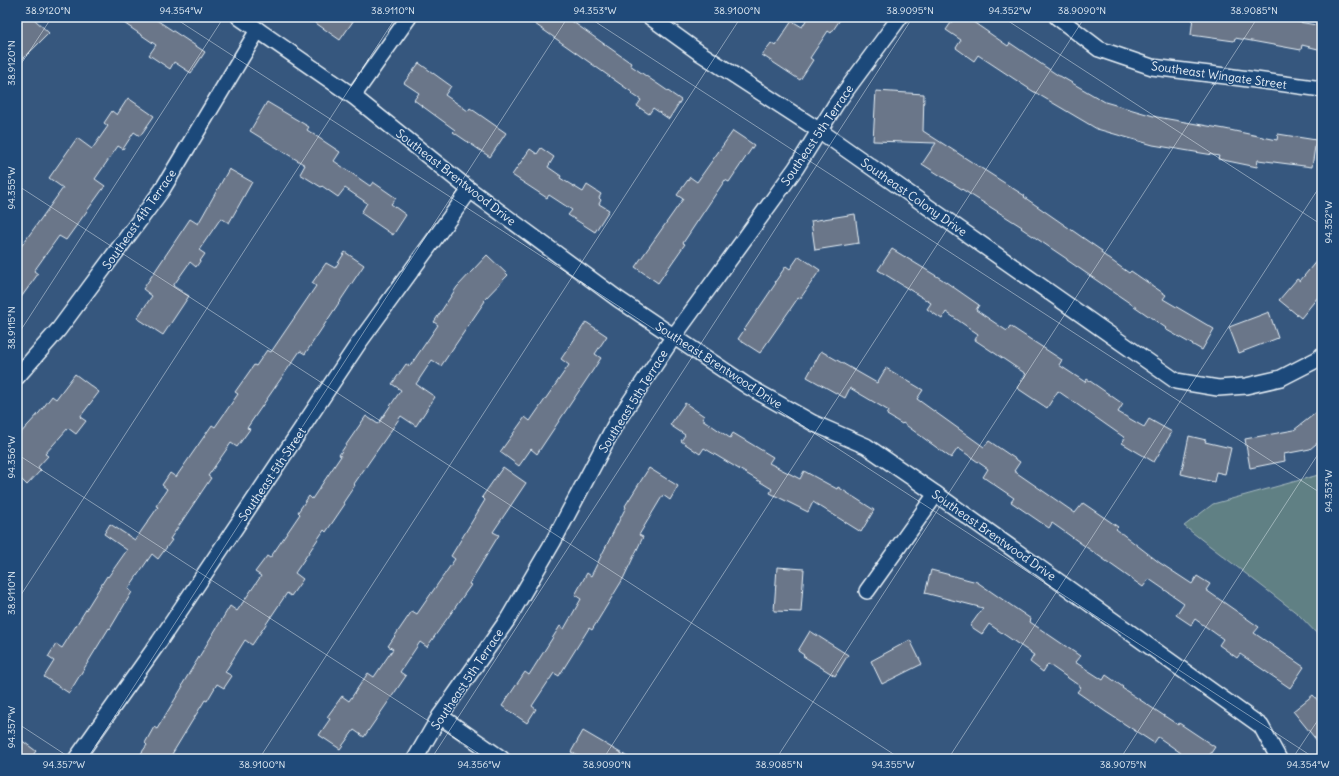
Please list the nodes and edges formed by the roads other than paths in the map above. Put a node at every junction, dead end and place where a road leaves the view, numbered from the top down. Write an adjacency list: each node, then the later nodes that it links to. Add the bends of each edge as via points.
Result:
1 (239, 17): 6 (street, Southeast Brentwood Drive)
2 (408, 17): 8 (street)
3 (650, 17): 9 (street, Southeast Colony Drive, via 697,51)
4 (900, 17): 9 (street, Southeast 5th Terrace, via 836,104)
5 (1057, 17): 7 (street, Southeast Wingate Street, via 1099,49 1152,67)
6 (258, 30): 8 (street, Southeast Brentwood Drive); 13 (street, Southeast 4th Terrace, via 162,190 59,329)
7 (1322, 89)
8 (353, 96): 10 (street, Southeast Brentwood Drive)
9 (820, 131): 11 (street, Southeast 5th Terrace); 12 (street, Southeast Colony Drive, via 1176,381 1218,388 1246,386 1281,378)
10 (470, 190): 11 (street, Southeast Brentwood Drive, via 618,299); 17 (street, Southeast 5th Street, via 358,344 159,642)
11 (674, 336): 14 (street, Southeast Brentwood Drive, via 749,387 813,423 866,446); 16 (street, Southeast 5th Terrace, via 616,423 553,542 508,619)
12 (1322, 355)
13 (17, 377)
14 (936, 494): 15 (street); 20 (street, Southeast Brentwood Drive, via 1262,726)
15 (867, 591)
16 (440, 716): 18 (street, Southeast 5th Terrace); 19 (street)
17 (76, 759)
18 (415, 759)
19 (502, 759)
20 (1279, 759)

